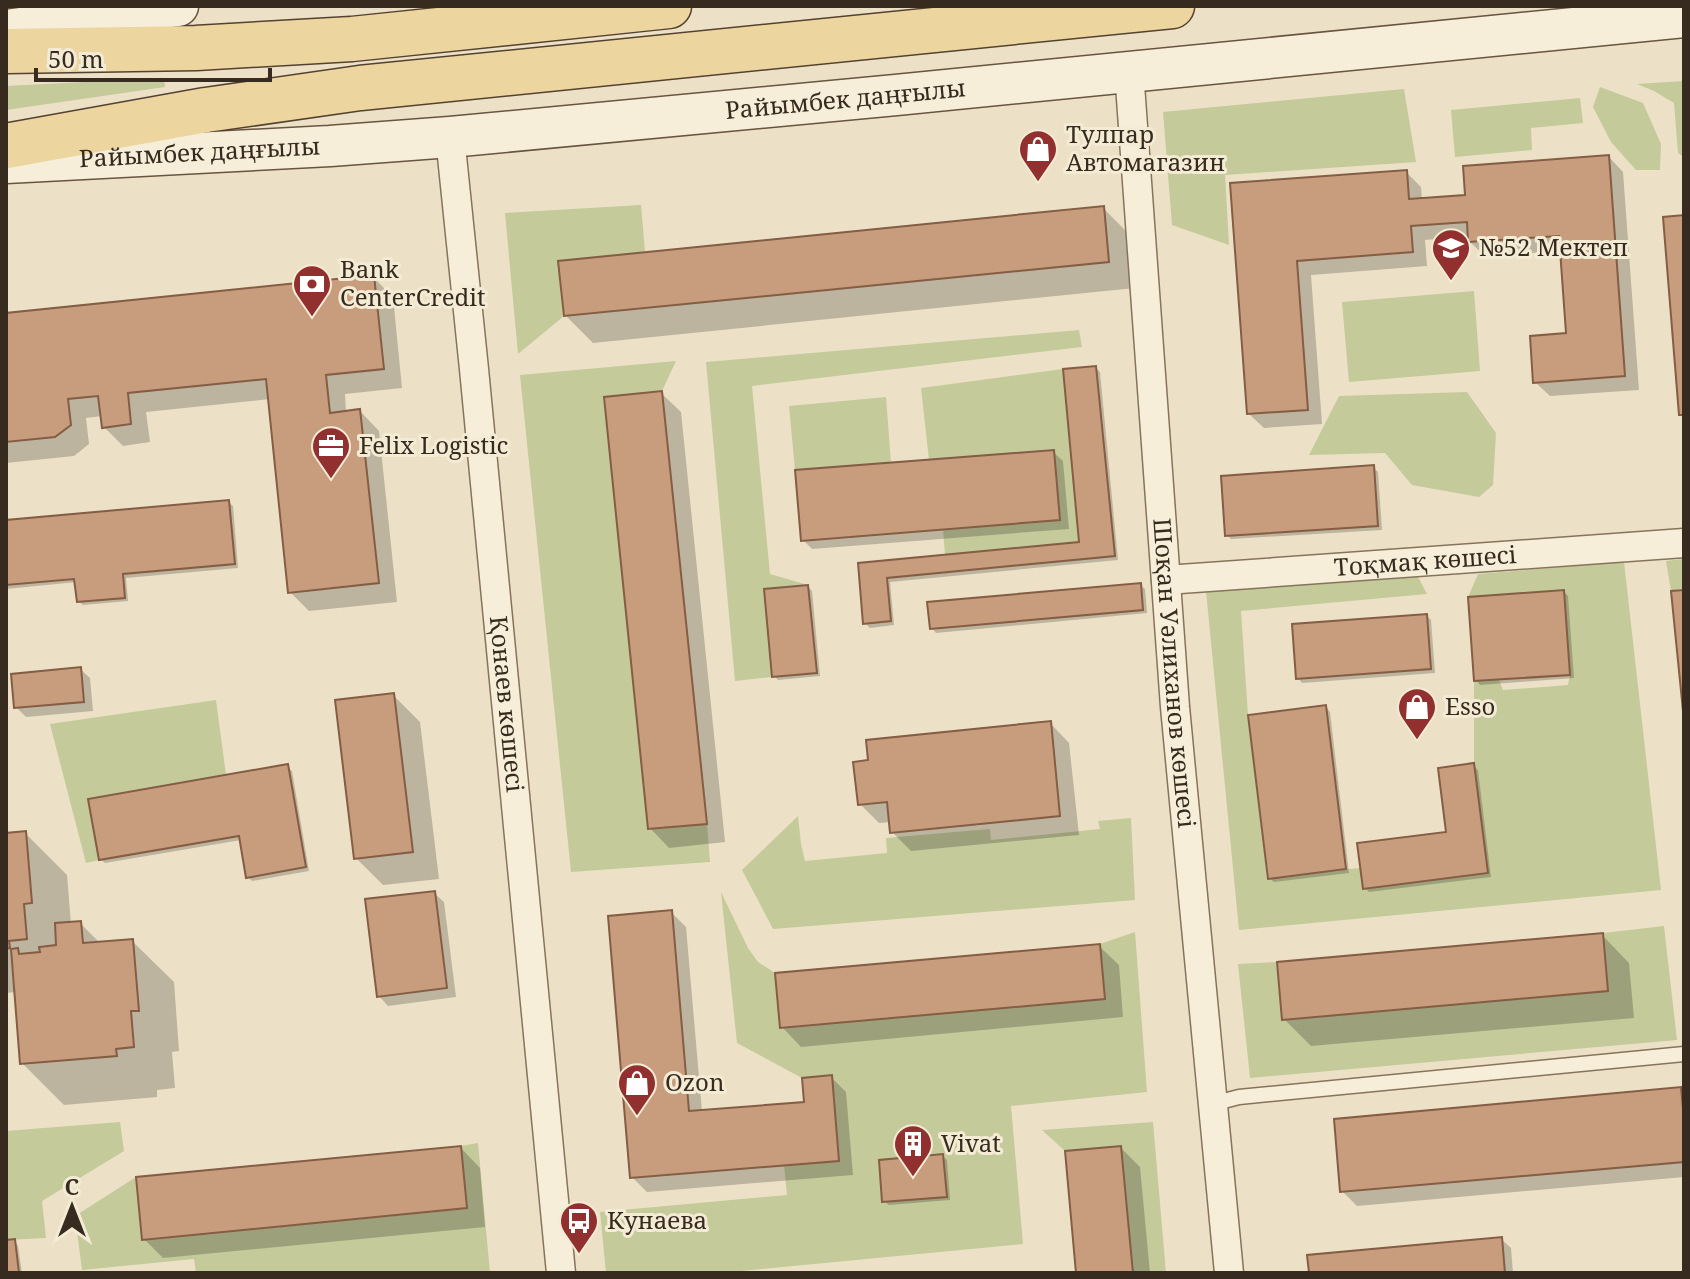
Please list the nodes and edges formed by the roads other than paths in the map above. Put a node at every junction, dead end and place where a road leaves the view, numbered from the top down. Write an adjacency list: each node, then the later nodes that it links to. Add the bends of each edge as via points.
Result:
1 (178, 6): 5 (main road)
2 (669, 6): 6 (main road, via 352,39)
3 (1172, 6): 9 (main road, via 360,88)
4 (1684, 17): 7 (main road, Райымбек даңғылы)
5 (6, 30)
6 (6, 51)
7 (1129, 71): 8 (main road, Райымбек даңғылы); 12 (street, Шоқан Уәлиханов көшесі)
8 (450, 137): 10 (main road, Райымбек даңғылы); 15 (street, Қонаев көшесі)
9 (6, 146)
10 (6, 163)
11 (1684, 543): 12 (street, Тоқмақ көшесі)
12 (1166, 580): 14 (street, Шоқан Уәлиханов көшесі)
13 (1684, 1054): 14 (lane, via 1239,1097)
14 (1212, 1104): 16 (street, Шоқан Уәлиханов көшесі)
15 (561, 1273)
16 (1229, 1273)

